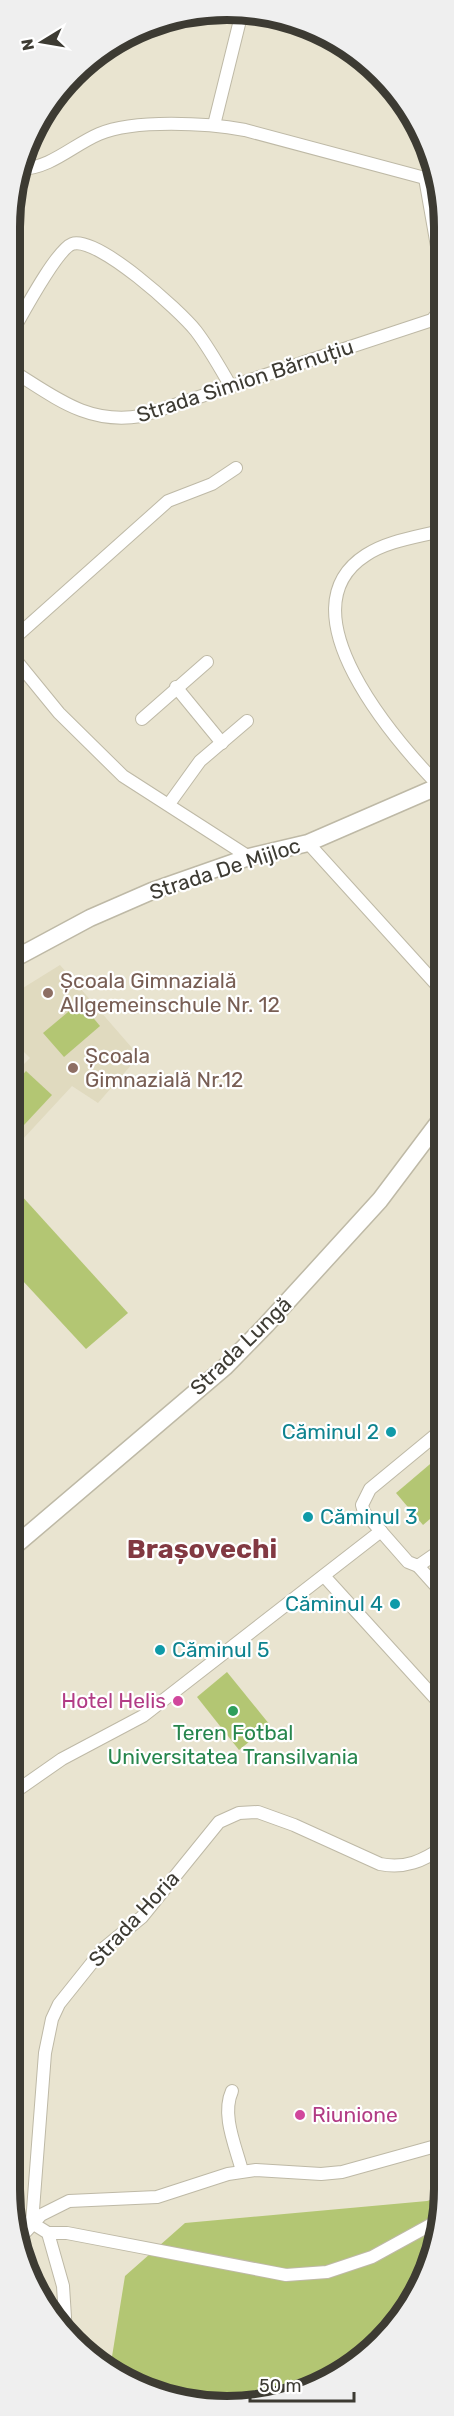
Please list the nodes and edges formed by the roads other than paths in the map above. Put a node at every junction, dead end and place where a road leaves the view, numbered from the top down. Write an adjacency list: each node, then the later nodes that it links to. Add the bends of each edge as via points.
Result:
1 (240, 20): 2 (street)
2 (214, 125): 3 (street, via 110,130 44,165); 4 (street)
3 (29, 168)
4 (428, 179)
5 (434, 318): 8 (street, Strada Simion Bărnuțiu)
6 (20, 319): 8 (street, via 58,256 72,244 82,243 122,266 168,304 194,329)
7 (20, 375): 8 (street, Strada Simion Bărnuțiu, via 78,410 111,418 141,416)
8 (230, 385)
9 (236, 468): 11 (street, via 212,484 168,501)
10 (434, 533): 18 (street, via 383,546 364,556 345,577 335,611 344,654 375,711)
11 (20, 633)
12 (207, 662): 14 (street)
13 (20, 665): 20 (street, via 101,756 141,788)
14 (176, 687): 15 (street); 17 (street)
15 (142, 719)
16 (247, 721): 17 (street)
17 (222, 742): 20 (street, via 200,761)
18 (434, 776)
19 (434, 788): 21 (main road, Strada De Mijloc)
20 (169, 804): 22 (street)
21 (308, 843): 22 (main road, Strada De Mijloc); 24 (street)
22 (249, 857): 23 (main road, Strada De Mijloc, via 120,904)
23 (20, 956)
24 (434, 982)
25 (434, 1128): 28 (main road, Strada Lungă, via 380,1200 225,1367)
26 (434, 1436): 27 (street, via 366,1496 364,1512)
27 (381, 1531): 30 (street, via 408,1562); 31 (street)
28 (20, 1541)
29 (434, 1556): 30 (street)
30 (418, 1566): 32 (street)
31 (324, 1576): 33 (street); 34 (street, via 142,1716 62,1759)
32 (434, 1584)
33 (434, 1697)
34 (20, 1788)
35 (434, 1852): 40 (street, Strada Horia, via 415,1863 392,1867 258,1812 239,1813 219,1822 142,1917 103,1949 59,2004 52,2019 45,2053)
36 (232, 2091): 38 (street, via 228,2116)
37 (434, 2146): 38 (street, via 342,2172)
38 (242, 2171): 40 (street, via 157,2197 69,2201 47,2210)
39 (22, 2222): 40 (street)
40 (32, 2223): 42 (street); 43 (street)
41 (432, 2224): 43 (street, via 372,2257 327,2272 286,2275 67,2233)
42 (24, 2233)
43 (48, 2233): 44 (street, via 63,2286)
44 (65, 2319)

